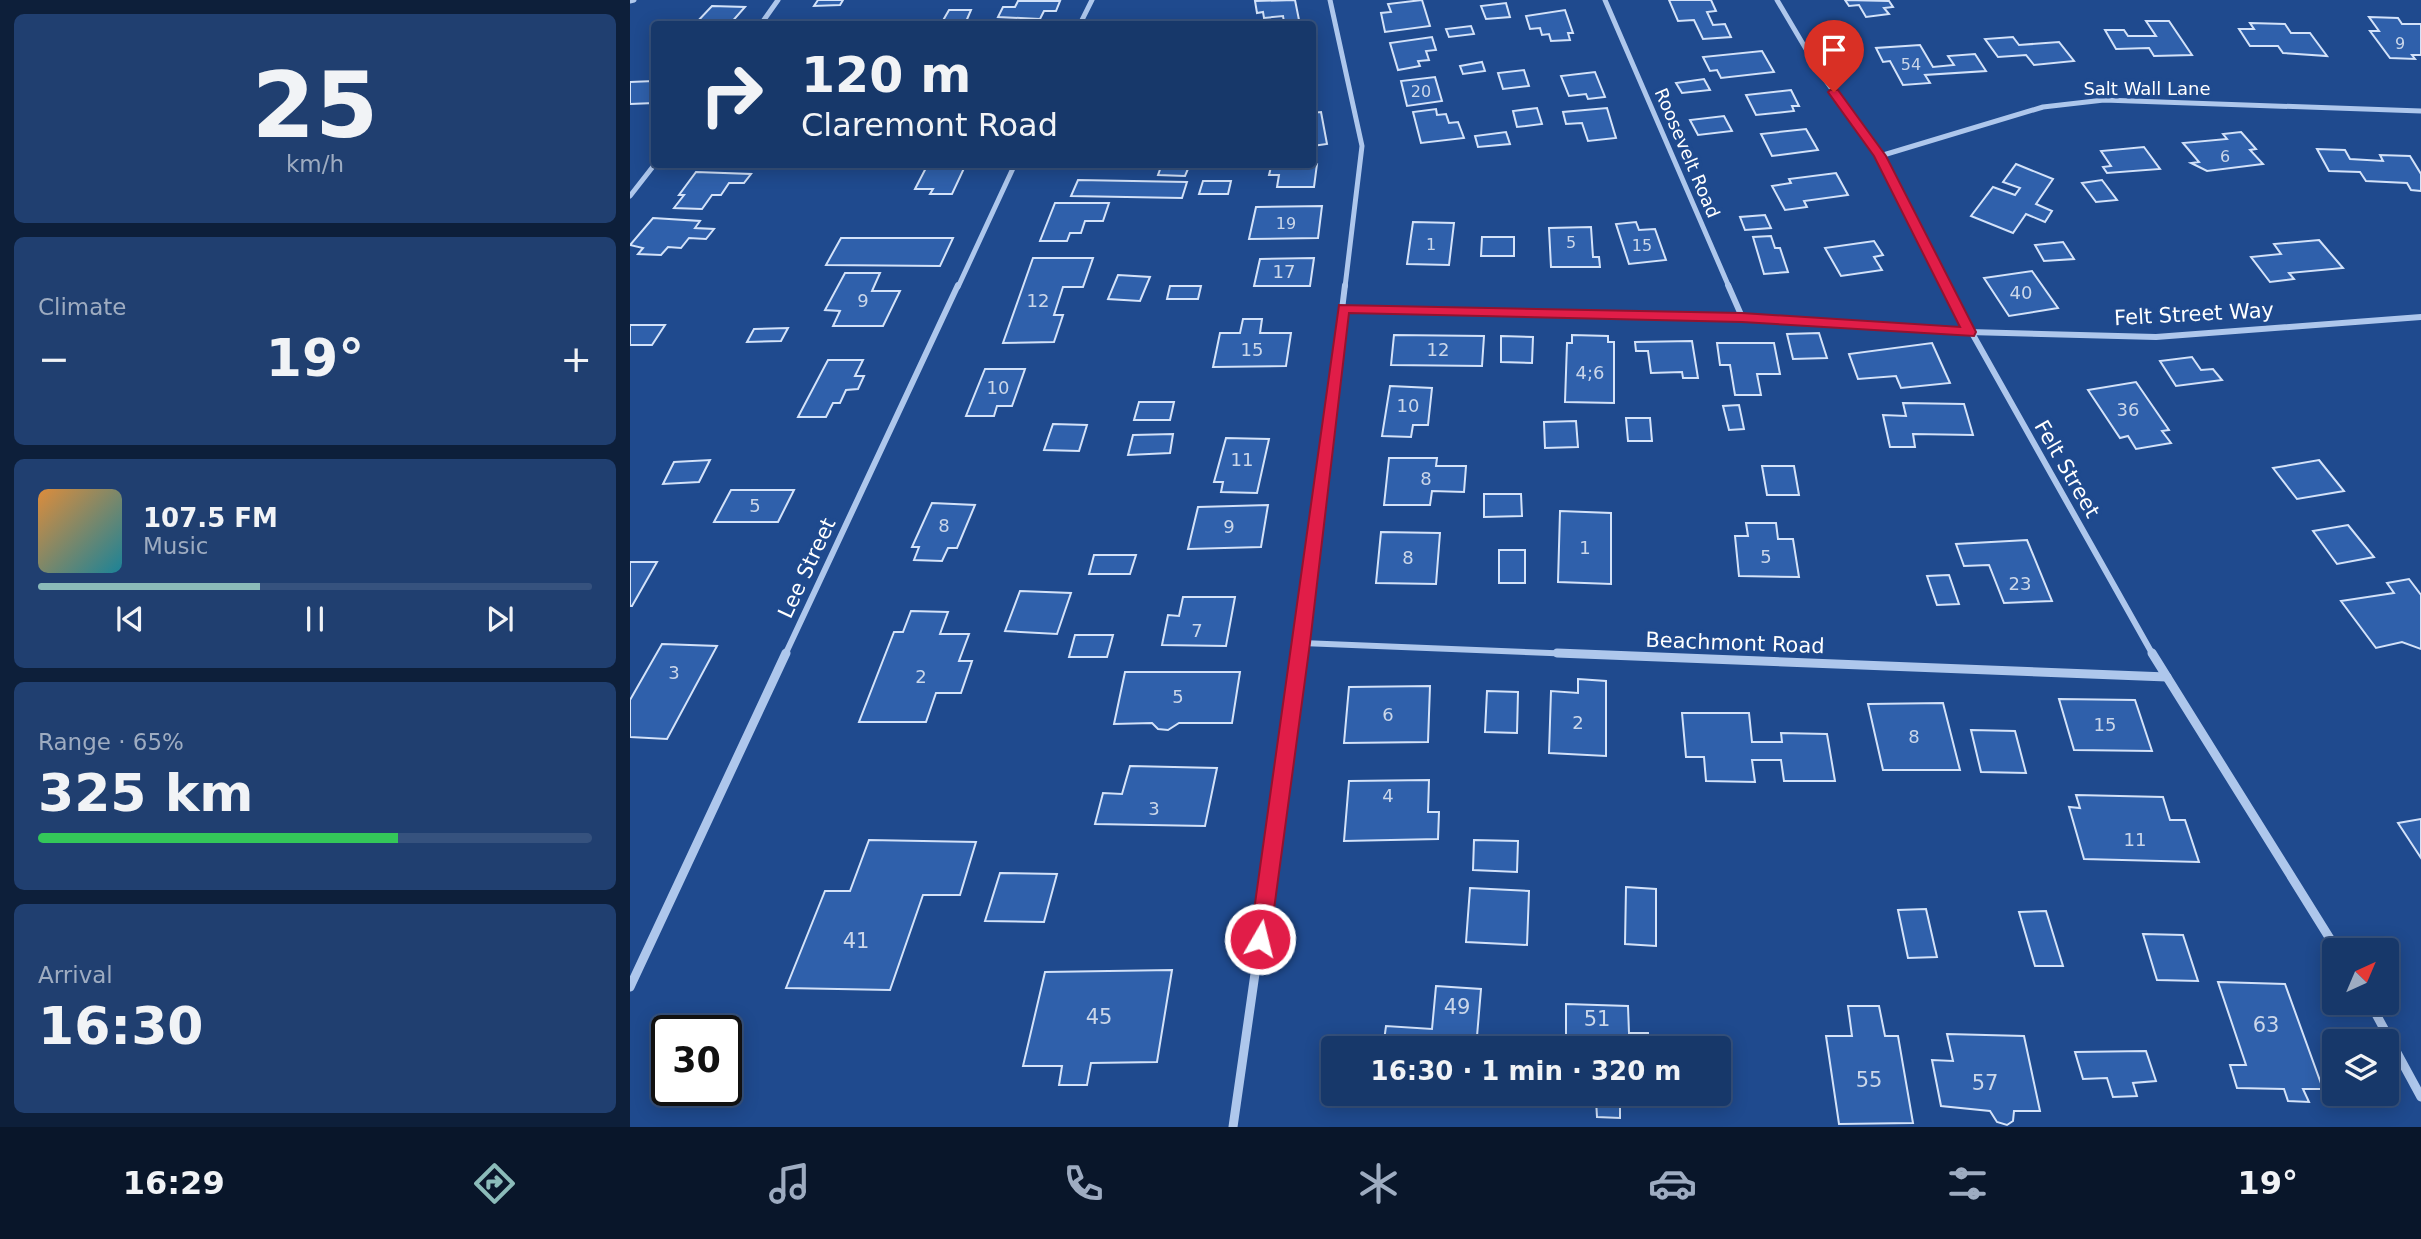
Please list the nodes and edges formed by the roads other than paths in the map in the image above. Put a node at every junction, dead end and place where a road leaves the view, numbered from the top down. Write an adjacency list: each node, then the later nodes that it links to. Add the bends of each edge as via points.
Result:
1 (778, 0): 6 (street)
2 (1092, 0): 7 (street)
3 (1330, 0): 13 (street, via 1362,146)
4 (1605, 0): 14 (street, Roosevelt Road)
5 (1777, 0): 9 (street, Felt Street, via 1819,71)
6 (763, 21)
7 (1082, 21)
8 (2421, 111): 9 (street, Salt Wall Lane, via 2104,100 2043,107)
9 (1880, 156): 16 (street, Felt Street)
10 (652, 168): 12 (street)
11 (1013, 168): 20 (street, Lee Street)
12 (630, 196)
13 (1343, 309): 14 (street, Felt Street Way); 17 (street)
14 (1742, 317): 16 (street, Felt Street Way)
15 (2421, 317): 16 (street, Felt Street Way, via 2156,337)
16 (1969, 332): 18 (street, Felt Street)
17 (1301, 643): 18 (street, Beachmont Road); 23 (street)
18 (2167, 677): 19 (street, Felt Street)
19 (2330, 938)
20 (630, 987)
21 (2377, 1015): 22 (street)
22 (2421, 1097)
23 (1233, 1127)

